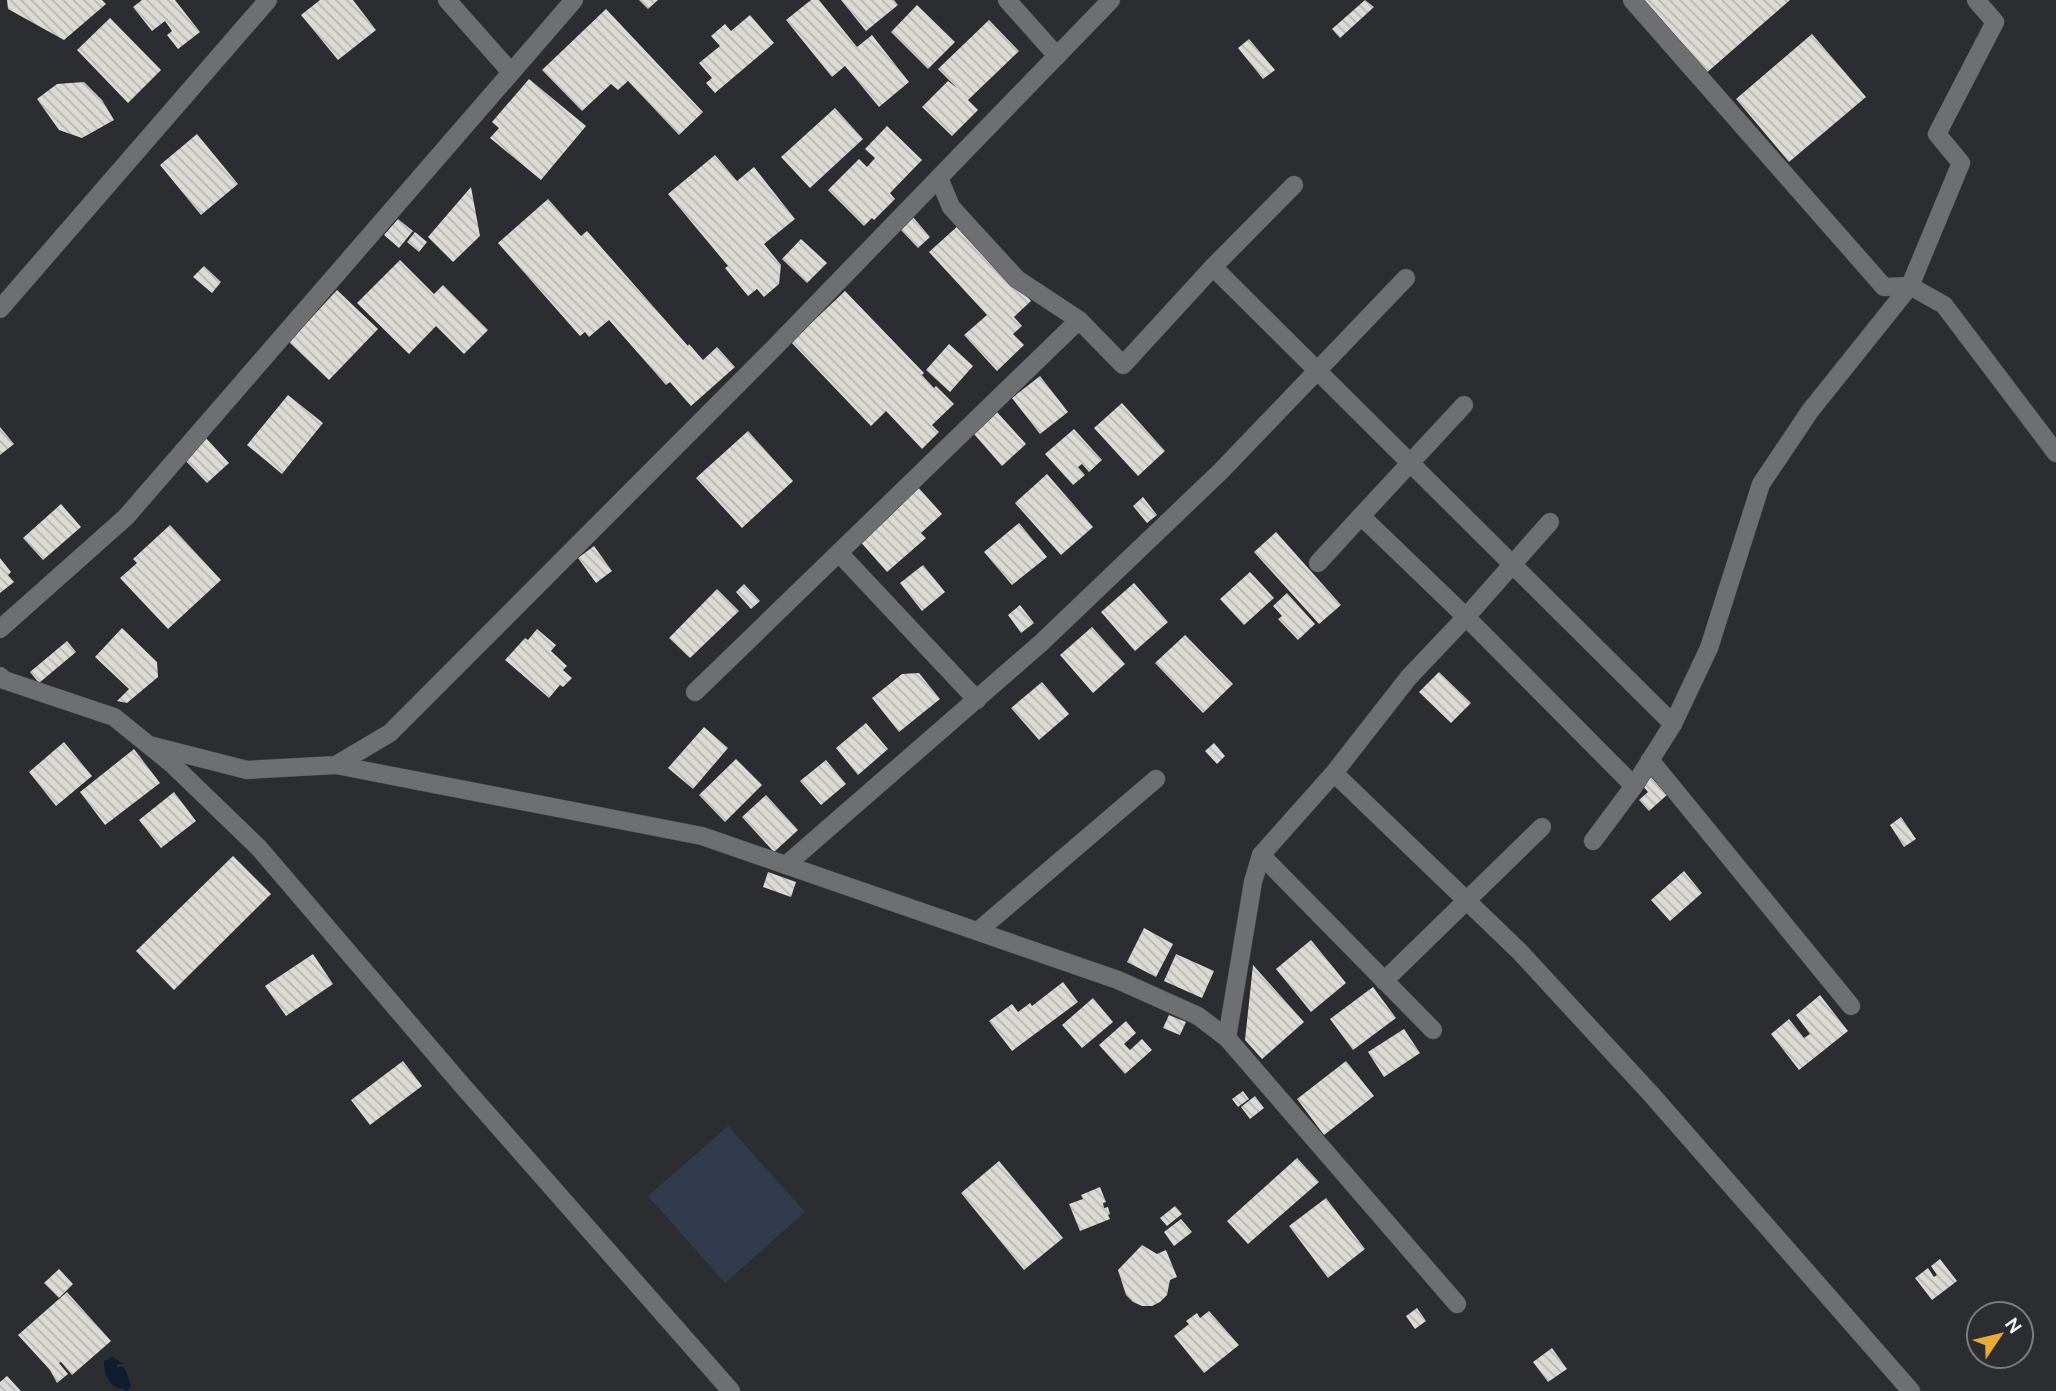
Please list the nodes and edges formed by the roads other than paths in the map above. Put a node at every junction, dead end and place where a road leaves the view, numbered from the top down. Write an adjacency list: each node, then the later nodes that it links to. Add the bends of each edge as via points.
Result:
1 (268, 0): 15 (street)
2 (447, 0): 9 (street)
3 (574, 0): 9 (street)
4 (1007, 0): 8 (street)
5 (1111, 0): 8 (street)
6 (1632, 0): 14 (street, via 1884,287)
7 (1976, 0): 14 (street, via 1995,22 1937,134 1961,163)
8 (1057, 56): 10 (street)
9 (510, 71): 27 (street, via 126,517)
10 (939, 178): 16 (street, via 951,206 1017,279); 34 (street, via 390,733)
11 (1294, 185): 12 (street)
12 (1213, 267): 16 (street, via 1123,365); 17 (street)
13 (1406, 278): 17 (street)
14 (1910, 286): 19 (street, via 1944,305); 31 (street, via 1810,411 1762,484 1709,648)
15 (0, 309)
16 (1079, 320): 23 (street)
17 (1316, 370): 20 (street); 30 (street, via 1221,471)
18 (1465, 405): 20 (street)
19 (2056, 453)
20 (1409, 463): 21 (street); 25 (street)
21 (1361, 516): 24 (street); 26 (street)
22 (1550, 522): 25 (street)
23 (839, 554): 29 (street); 30 (street)
24 (1318, 563)
25 (1512, 565): 26 (street); 31 (street)
26 (1466, 617): 35 (street, via 1409,677); 37 (street)
27 (0, 629)
28 (0, 676): 32 (street, via 114,717)
29 (695, 692)
30 (977, 700): 41 (street)
31 (1673, 724): 33 (street)
32 (149, 745): 34 (street, via 247,770); 49 (street, via 259,848)
33 (1650, 761): 37 (street); 45 (street)
34 (336, 765): 41 (street, via 702,836)
35 (1334, 773): 40 (street); 42 (street)
36 (1156, 779): 43 (street)
37 (1634, 786): 39 (street)
38 (1542, 827): 42 (street)
39 (1593, 841)
40 (1261, 855): 44 (street); 47 (street)
41 (786, 865): 43 (street)
42 (1466, 901): 44 (street); 50 (street, via 1520,952 1651,1094)
43 (978, 931): 47 (street, via 1118,980 1198,1016)
44 (1384, 981): 46 (street)
45 (1851, 1006)
46 (1433, 1030)
47 (1227, 1038): 48 (street)
48 (1457, 1304)
49 (731, 1391)
50 (1911, 1391)

